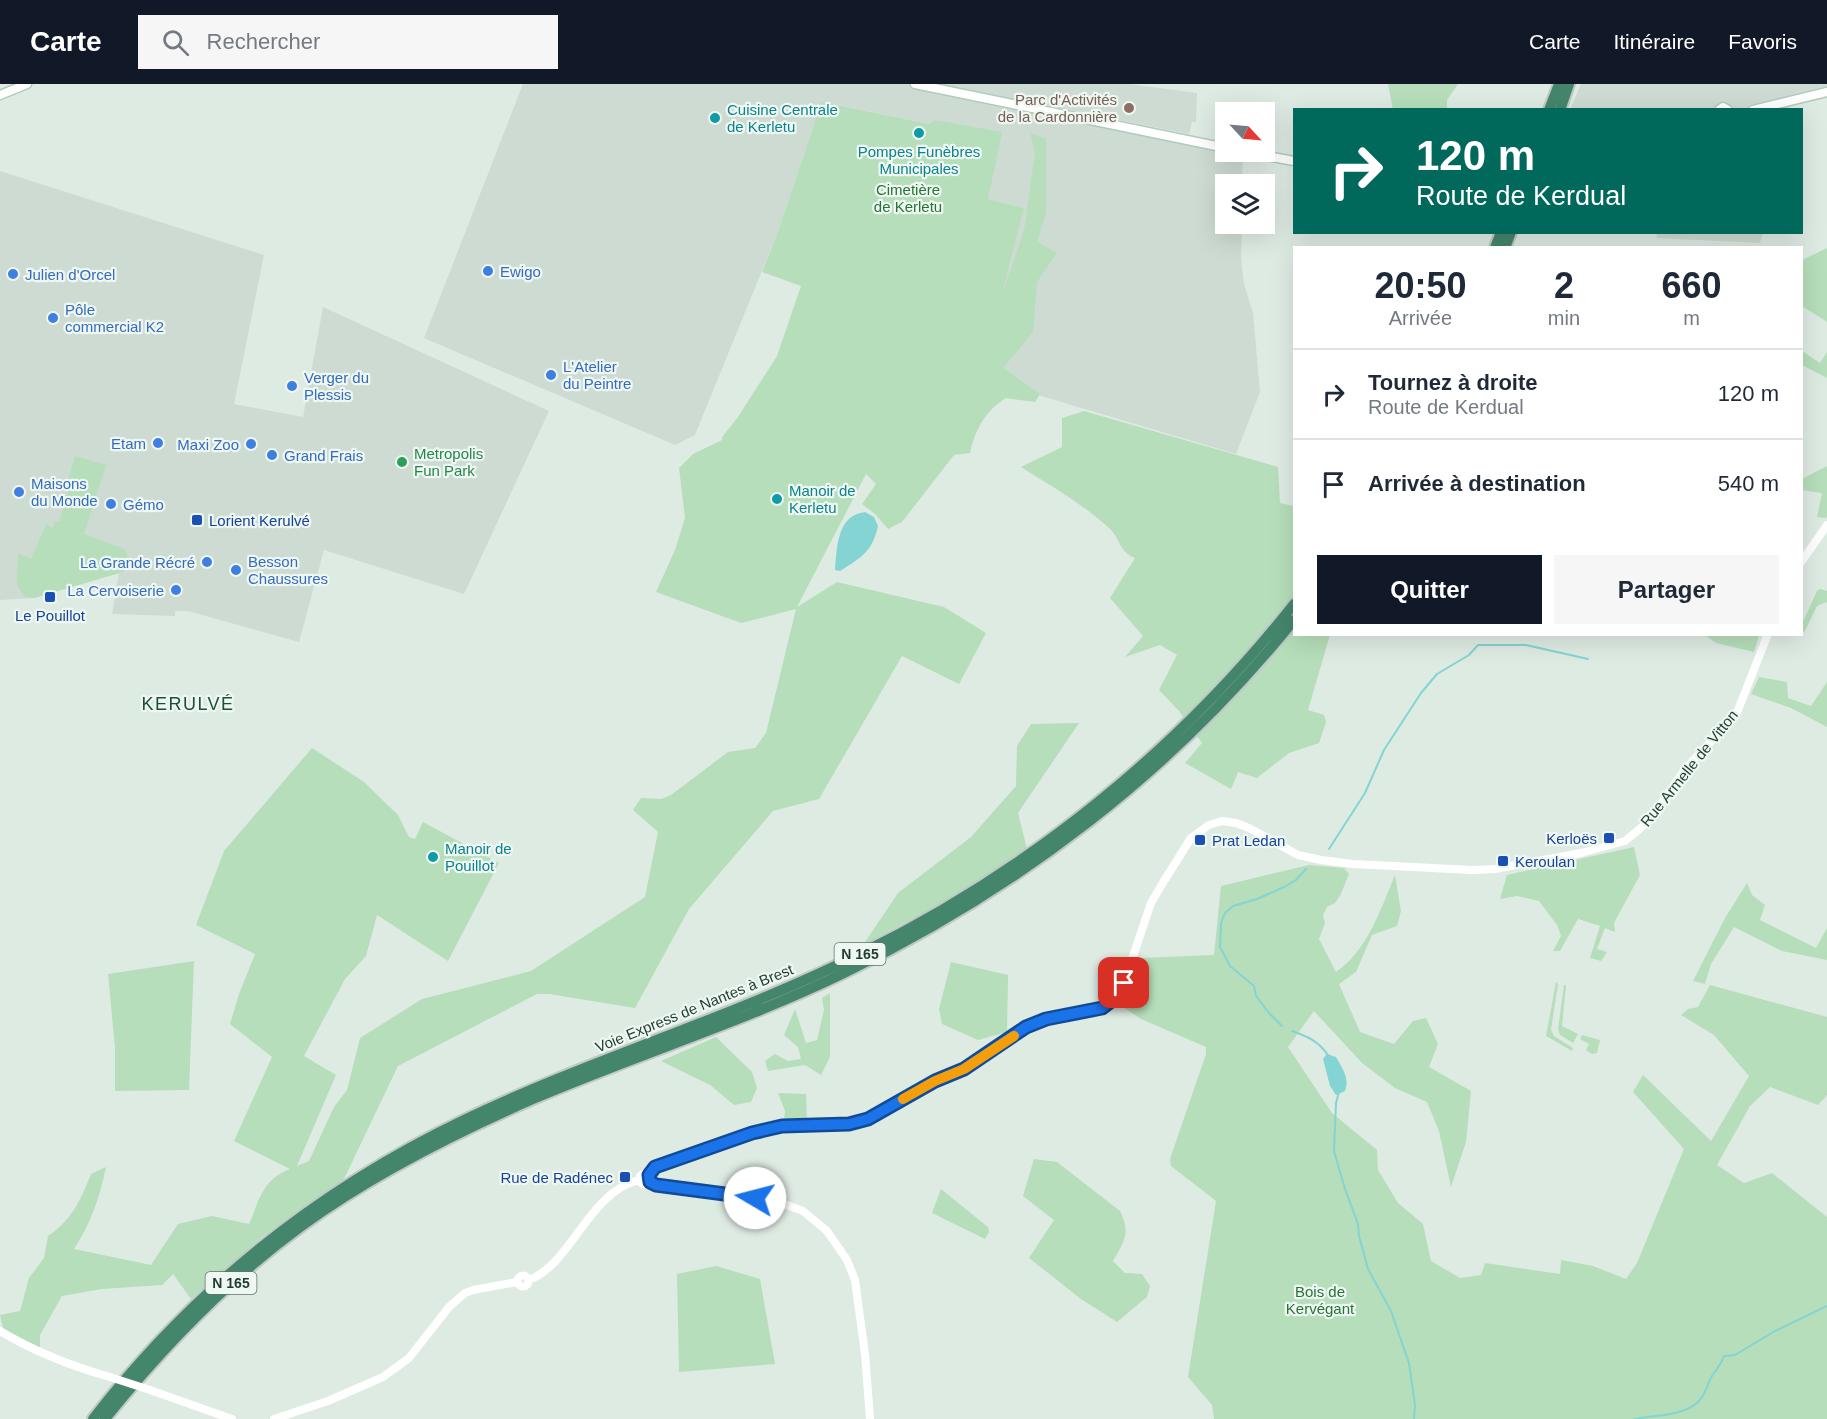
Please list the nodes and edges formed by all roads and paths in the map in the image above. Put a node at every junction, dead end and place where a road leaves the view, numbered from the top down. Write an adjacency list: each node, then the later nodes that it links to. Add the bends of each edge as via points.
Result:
1 (27, 84): 6 (main road)
2 (915, 84): 10 (main road)
3 (1559, 84): 7 (highway)
4 (1569, 84): 8 (highway)
5 (1827, 92): 9 (main road)
6 (0, 95)
7 (1550, 108)
8 (1561, 108)
9 (1761, 108)
10 (1215, 146)
11 (1275, 158): 12 (main road)
12 (1293, 161)
13 (1827, 525): 14 (street)
14 (1803, 560)
15 (1293, 605): 20 (highway, Voie Express de Nantes à Brest / N 165, via 1250,659 1169,741 1026,858 930,917 837,965 518,1095 376,1167 298,1217 229,1273 151,1350)
16 (1293, 621): 21 (highway, Voie Express de Nantes à Brest / N 165, via 1224,700 1159,764 1030,866 952,916 840,975 532,1100 381,1175 304,1224 235,1280 150,1364)
17 (1767, 636): 18 (street, Rue Armelle de Vitton, via 1736,715 1686,768 1648,822 1625,841 1494,869 1353,864 1298,855 1236,823 1222,821 1209,825 1191,838 1151,903 1124,983 1115,998 1102,1008 1026,1027 964,1069 868,1119 849,1124 782,1126 752,1133 655,1167)
18 (649, 1178): 23 (street, via 643,1184 639,1180 613,1194 544,1273 528,1280 522,1275 517,1282 465,1293 409,1358 383,1377); 24 (street, via 656,1185 776,1201 803,1211 827,1231 855,1280)
19 (0, 1331): 22 (street, bridge, via 60,1360)
20 (93, 1419)
21 (105, 1419)
22 (232, 1419)
23 (274, 1419)
24 (870, 1419)

